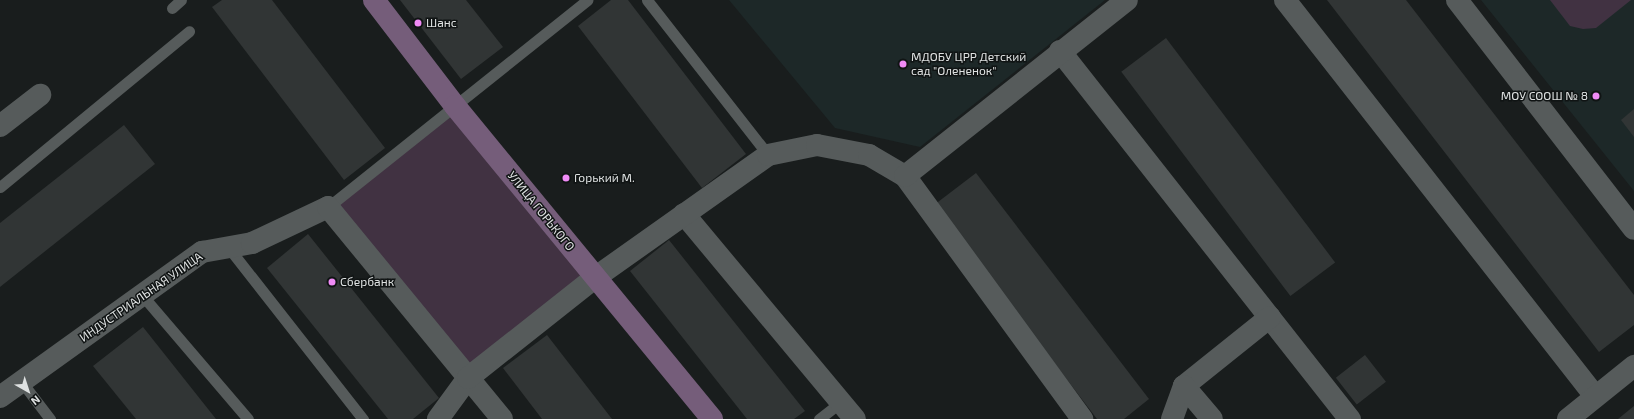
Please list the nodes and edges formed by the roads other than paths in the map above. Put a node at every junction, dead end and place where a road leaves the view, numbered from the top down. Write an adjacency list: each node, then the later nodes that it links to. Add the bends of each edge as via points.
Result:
1 (181, 0): 8 (lane)
2 (374, 0): 12 (street, УЛИЦА ГОРЬКОГО)
3 (587, 0): 12 (lane)
4 (647, 0): 14 (lane)
5 (1127, 0): 10 (street)
6 (1285, 0): 28 (street)
7 (1457, 0): 19 (street)
8 (172, 8)
9 (189, 31): 16 (lane)
10 (1060, 51): 15 (street); 23 (street)
11 (40, 95): 13 (street)
12 (455, 106): 17 (lane); 21 (street, УЛИЦА ГОРЬКОГО)
13 (0, 126)
14 (768, 155): 15 (street, via 817,144 869,155); 18 (street)
15 (905, 176): 39 (street)
16 (0, 187)
17 (328, 207): 20 (street, ИНДУСТРИАЛЬНАЯ УЛИЦА, via 252,243); 25 (street)
18 (684, 214): 21 (street); 30 (street)
19 (1634, 229)
20 (228, 247): 22 (street, ИНДУСТРИАЛЬНАЯ УЛИЦА, via 202,252); 33 (lane)
21 (596, 277): 25 (street); 36 (street, УЛИЦА ГОРЬКОГО)
22 (142, 295): 26 (street, ИНДУСТРИАЛЬНАЯ УЛИЦА); 32 (lane)
23 (1270, 317): 27 (street); 42 (street)
24 (1634, 366): 28 (street)
25 (468, 378): 34 (street); 35 (street)
26 (21, 381): 29 (street, ИНДУСТРИАЛЬНАЯ УЛИЦА); 31 (lane)
27 (1184, 386): 40 (street); 41 (street)
28 (1595, 396): 43 (street)
29 (0, 397)
30 (841, 402): 37 (lane); 38 (street)
31 (50, 419)
32 (248, 419)
33 (363, 419)
34 (438, 419)
35 (502, 419)
36 (712, 419)
37 (818, 419)
38 (855, 419)
39 (1082, 419)
40 (1172, 419)
41 (1212, 419)
42 (1350, 419)
43 (1568, 419)

